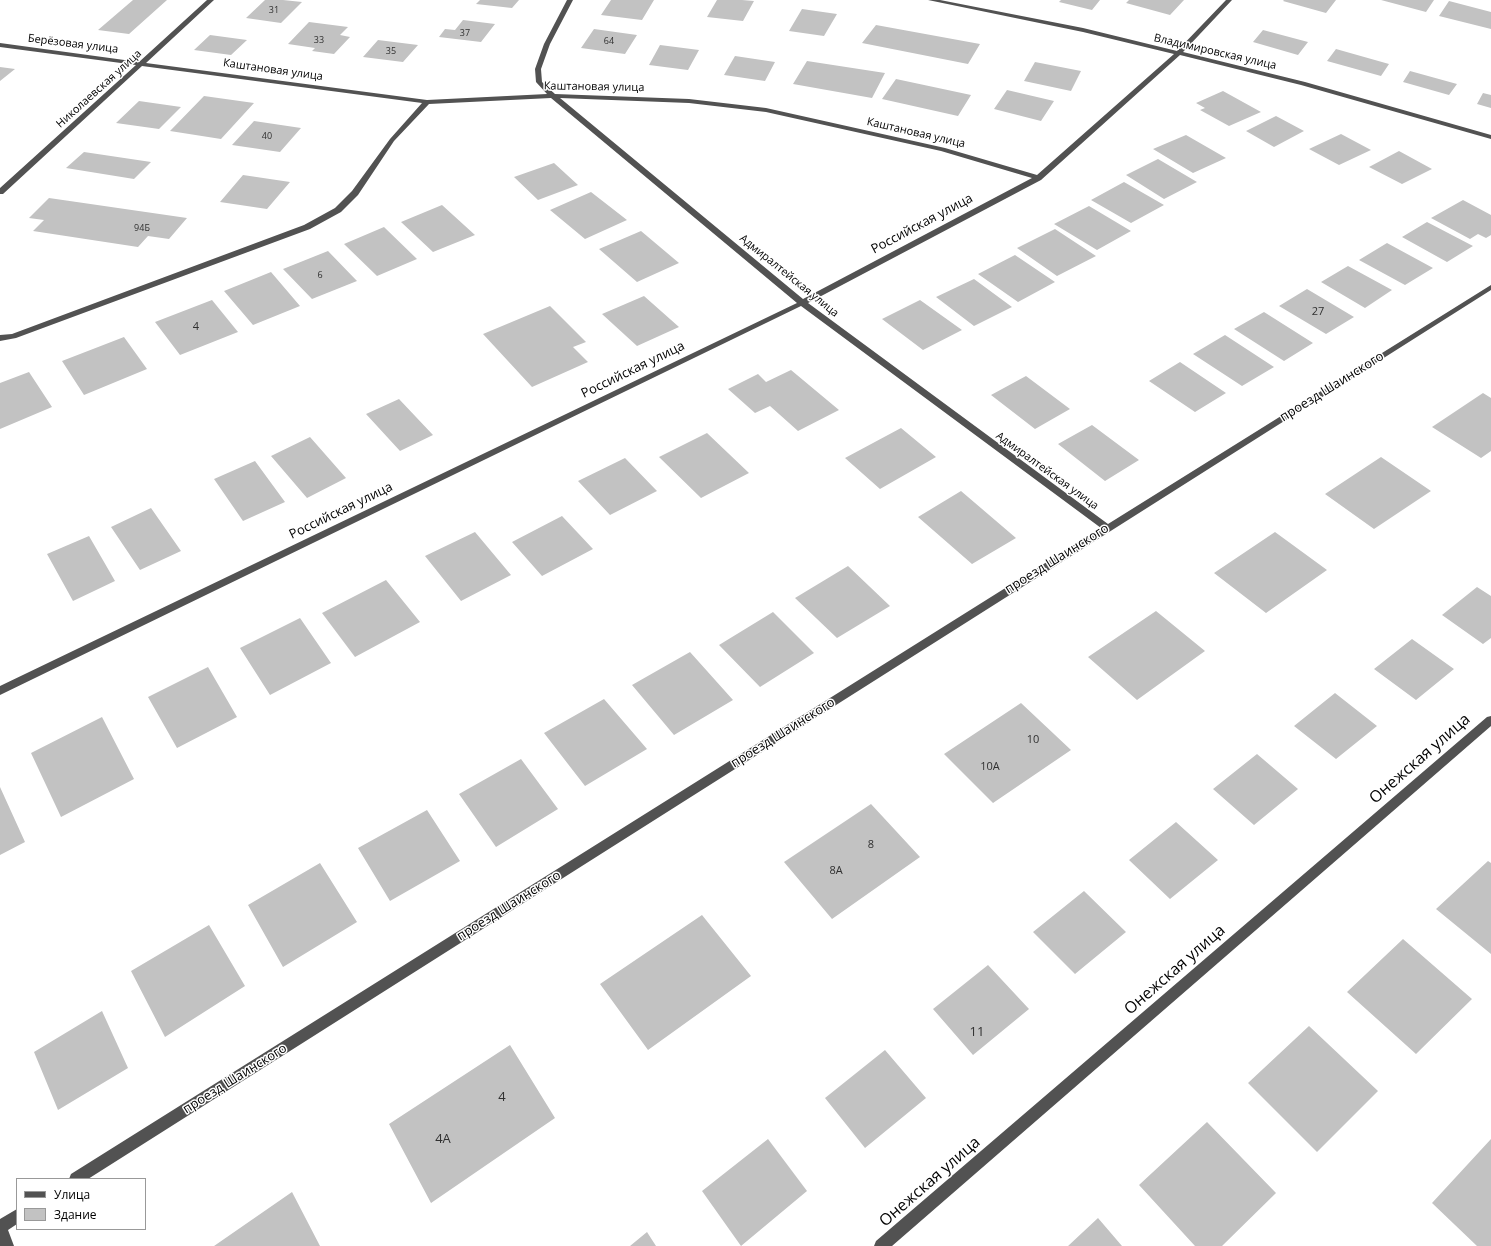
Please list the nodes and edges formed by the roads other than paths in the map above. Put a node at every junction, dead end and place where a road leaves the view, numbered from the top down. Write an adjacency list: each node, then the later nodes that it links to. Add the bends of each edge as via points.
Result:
1 (211, 0): 7 (street, Николаевская улица)
2 (570, 0): 8 (street, Адмиралтейская улица, via 547,44 538,69 539,82)
3 (931, 0): 6 (street, Владимировская улица, via 1083,30)
4 (1229, 0): 6 (street, Российская улица)
5 (0, 45): 7 (street, Берёзовая улица)
6 (1180, 53): 10 (street, Владимировская улица, via 1303,83); 11 (street, Российская улица)
7 (143, 63): 9 (street, Каштановая улица); 12 (street, Николаевская улица)
8 (553, 96): 9 (street, Каштановая улица); 11 (street, Каштановая улица, via 689,101 766,110 943,149); 14 (street, Адмиралтейская улица)
9 (427, 102): 15 (street, via 392,140 355,193 338,210 307,227 13,336)
10 (1491, 137)
11 (1038, 178): 14 (street, Российская улица)
12 (0, 192)
13 (1491, 287): 16 (street, проезд Шаинского)
14 (802, 303): 16 (street, Адмиралтейская улица); 17 (street, Российская улица)
15 (0, 338)
16 (1107, 528): 19 (street, проезд Шаинского)
17 (0, 691)
18 (1491, 720): 23 (street, Онежская улица)
19 (78, 1178)
20 (16, 1217): 21 (street)
21 (0, 1227): 22 (street)
22 (6, 1246)
23 (881, 1246)

